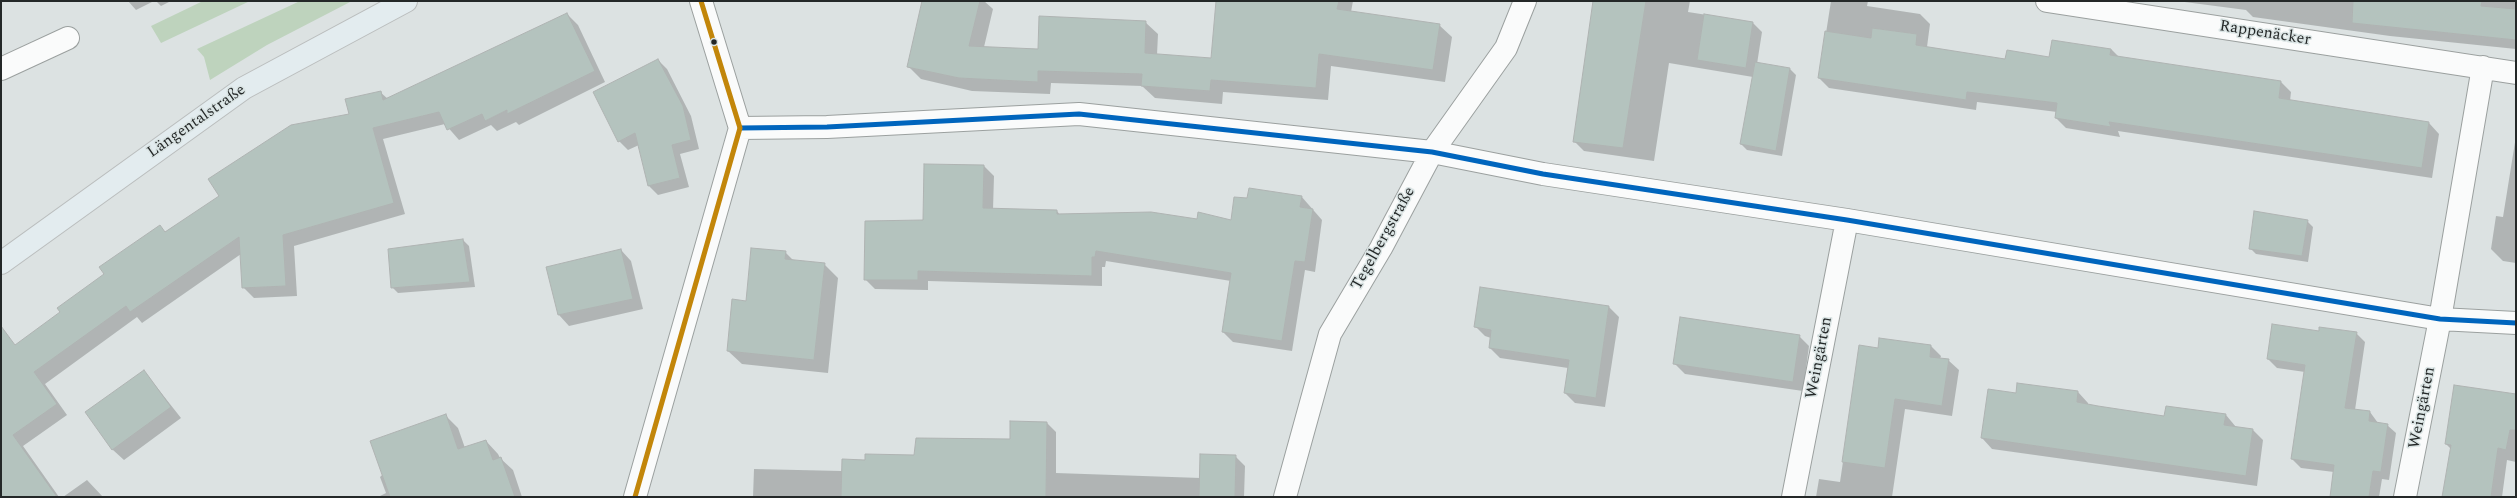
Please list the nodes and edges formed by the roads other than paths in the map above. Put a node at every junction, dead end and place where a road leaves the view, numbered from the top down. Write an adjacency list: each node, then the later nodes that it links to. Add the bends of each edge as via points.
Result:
1 (406, 1): 12 (main road, Längentalstraße, via 244,88)
2 (701, 1): 9 (street)
3 (1525, 1): 10 (street, Tegelbergstraße, via 1506,48)
4 (2047, 1): 6 (street, Rappenäcker)
5 (68, 38): 7 (street)
6 (2483, 67): 8 (street, Rappenäcker); 13 (street)
7 (1, 69)
8 (2516, 73)
9 (740, 128): 10 (street, via 827,127 1079,114); 15 (street)
10 (1432, 152): 11 (street, via 1543,174); 16 (street, Tegelbergstraße, via 1382,248 1330,334)
11 (1847, 220): 13 (street); 17 (street, Weingärten)
12 (1, 262)
13 (2440, 318): 14 (street); 18 (street, Weingärten)
14 (2516, 323)
15 (635, 497)
16 (1285, 497)
17 (1793, 497)
18 (2405, 497)

